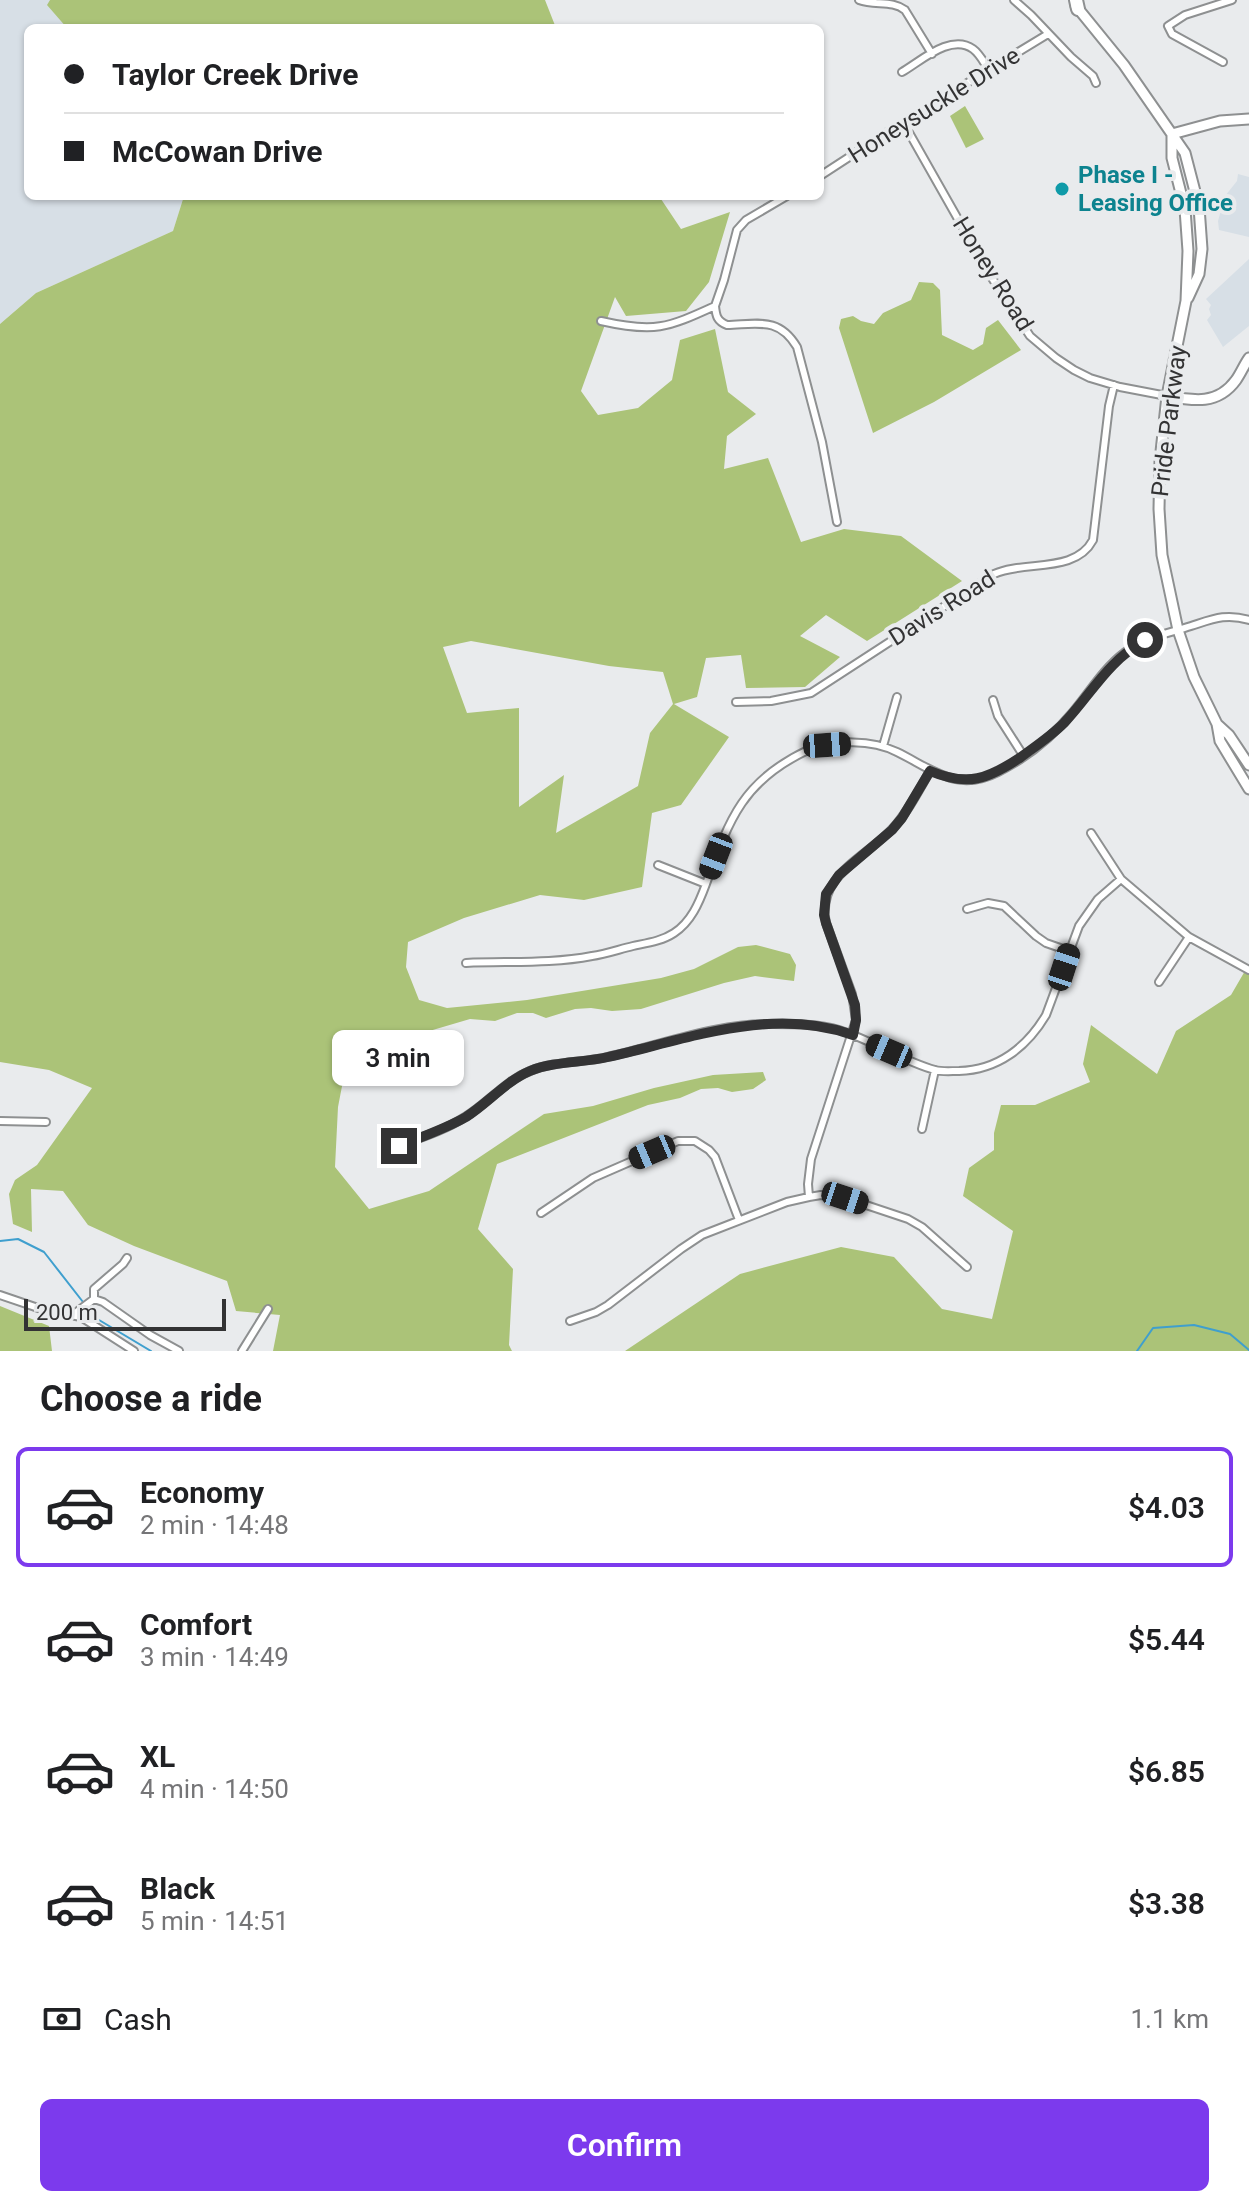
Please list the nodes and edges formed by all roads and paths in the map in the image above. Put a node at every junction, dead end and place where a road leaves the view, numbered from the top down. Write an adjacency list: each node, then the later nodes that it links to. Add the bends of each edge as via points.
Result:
1 (859, 0): 6 (street, via 900,6)
2 (1014, 0): 5 (street)
3 (1232, 0): 7 (street, via 1168,26 1172,34)
4 (1075, 3): 13 (main road)
5 (1048, 34): 8 (street, Honeysuckle Drive); 10 (street)
6 (932, 54): 8 (street, via 951,44 963,45 974,50); 9 (street)
7 (1223, 62)
8 (989, 70): 12 (street, Honeysuckle Drive)
9 (902, 72)
10 (1096, 83)
11 (1249, 119): 13 (main road)
12 (903, 122): 14 (street, Honeysuckle Drive); 19 (street, Honey Road, via 1030,336 1074,370)
13 (1172, 134): 20 (main road, Pride Parkway, via 1188,229 1186,301)
14 (824, 173)
15 (780, 200): 16 (street, via 737,230)
16 (715, 306): 17 (street, via 654,328); 21 (street, via 721,322 774,325 797,347)
17 (601, 321)
18 (1249, 358): 20 (main road, via 1230,389 1212,400)
19 (1114, 385): 20 (street, Honey Road); 26 (street, Davis Road, via 1088,549 1075,558 994,574 811,693)
20 (1167, 396): 23 (main road, Pride Parkway, via 1159,509 1162,555)
21 (837, 522)
22 (1249, 620): 23 (street, via 1225,616)
23 (1178, 630): 27 (main road, Pride Parkway); 29 (street, via 1124,653 1063,724)
24 (897, 697): 28 (street)
25 (993, 700): 29 (street)
26 (736, 702)
27 (1217, 724): 30 (main road, Pride Parkway); 32 (main road, Pride Parkway, via 1220,741)
28 (883, 746): 31 (street); 36 (street, via 817,747 761,779 738,807)
29 (1023, 755): 31 (street, via 997,772 968,780)
30 (1249, 765)
31 (930, 771): 43 (street, via 892,830 839,875 826,894 826,923 855,1005)
32 (1249, 789)
33 (1091, 833): 35 (street)
34 (658, 865): 36 (street)
35 (1121, 879): 38 (street); 39 (street, via 1088,912)
36 (706, 884): 40 (street, via 692,915 676,932 656,941 566,960)
37 (967, 909): 39 (street, via 1004,906 1046,943)
38 (1189, 937): 41 (street); 42 (street)
39 (1069, 951): 44 (street, via 1046,1015 1022,1046 987,1066)
40 (466, 963)
41 (1249, 970)
42 (1159, 982)
43 (853, 1035): 44 (street); 48 (street, via 815,1026 747,1025 542,1067 515,1079 466,1117); 49 (street, via 811,1159)
44 (935, 1070): 47 (street)
45 (0, 1121): 46 (street)
46 (46, 1122)
47 (922, 1129)
48 (387, 1150)
49 (809, 1197): 51 (street); 53 (street, via 845,1198 915,1222)
50 (541, 1213): 51 (street, via 593,1178 691,1140 715,1157)
51 (739, 1220): 58 (street, via 691,1241 608,1305)
52 (127, 1258): 55 (street, via 94,1289)
53 (967, 1267)
54 (0, 1295): 57 (street)
55 (92, 1300): 57 (street); 60 (street)
56 (268, 1309): 61 (street)
57 (74, 1314): 59 (street)
58 (570, 1321)
59 (134, 1351)
60 (179, 1351)
61 (242, 1351)

